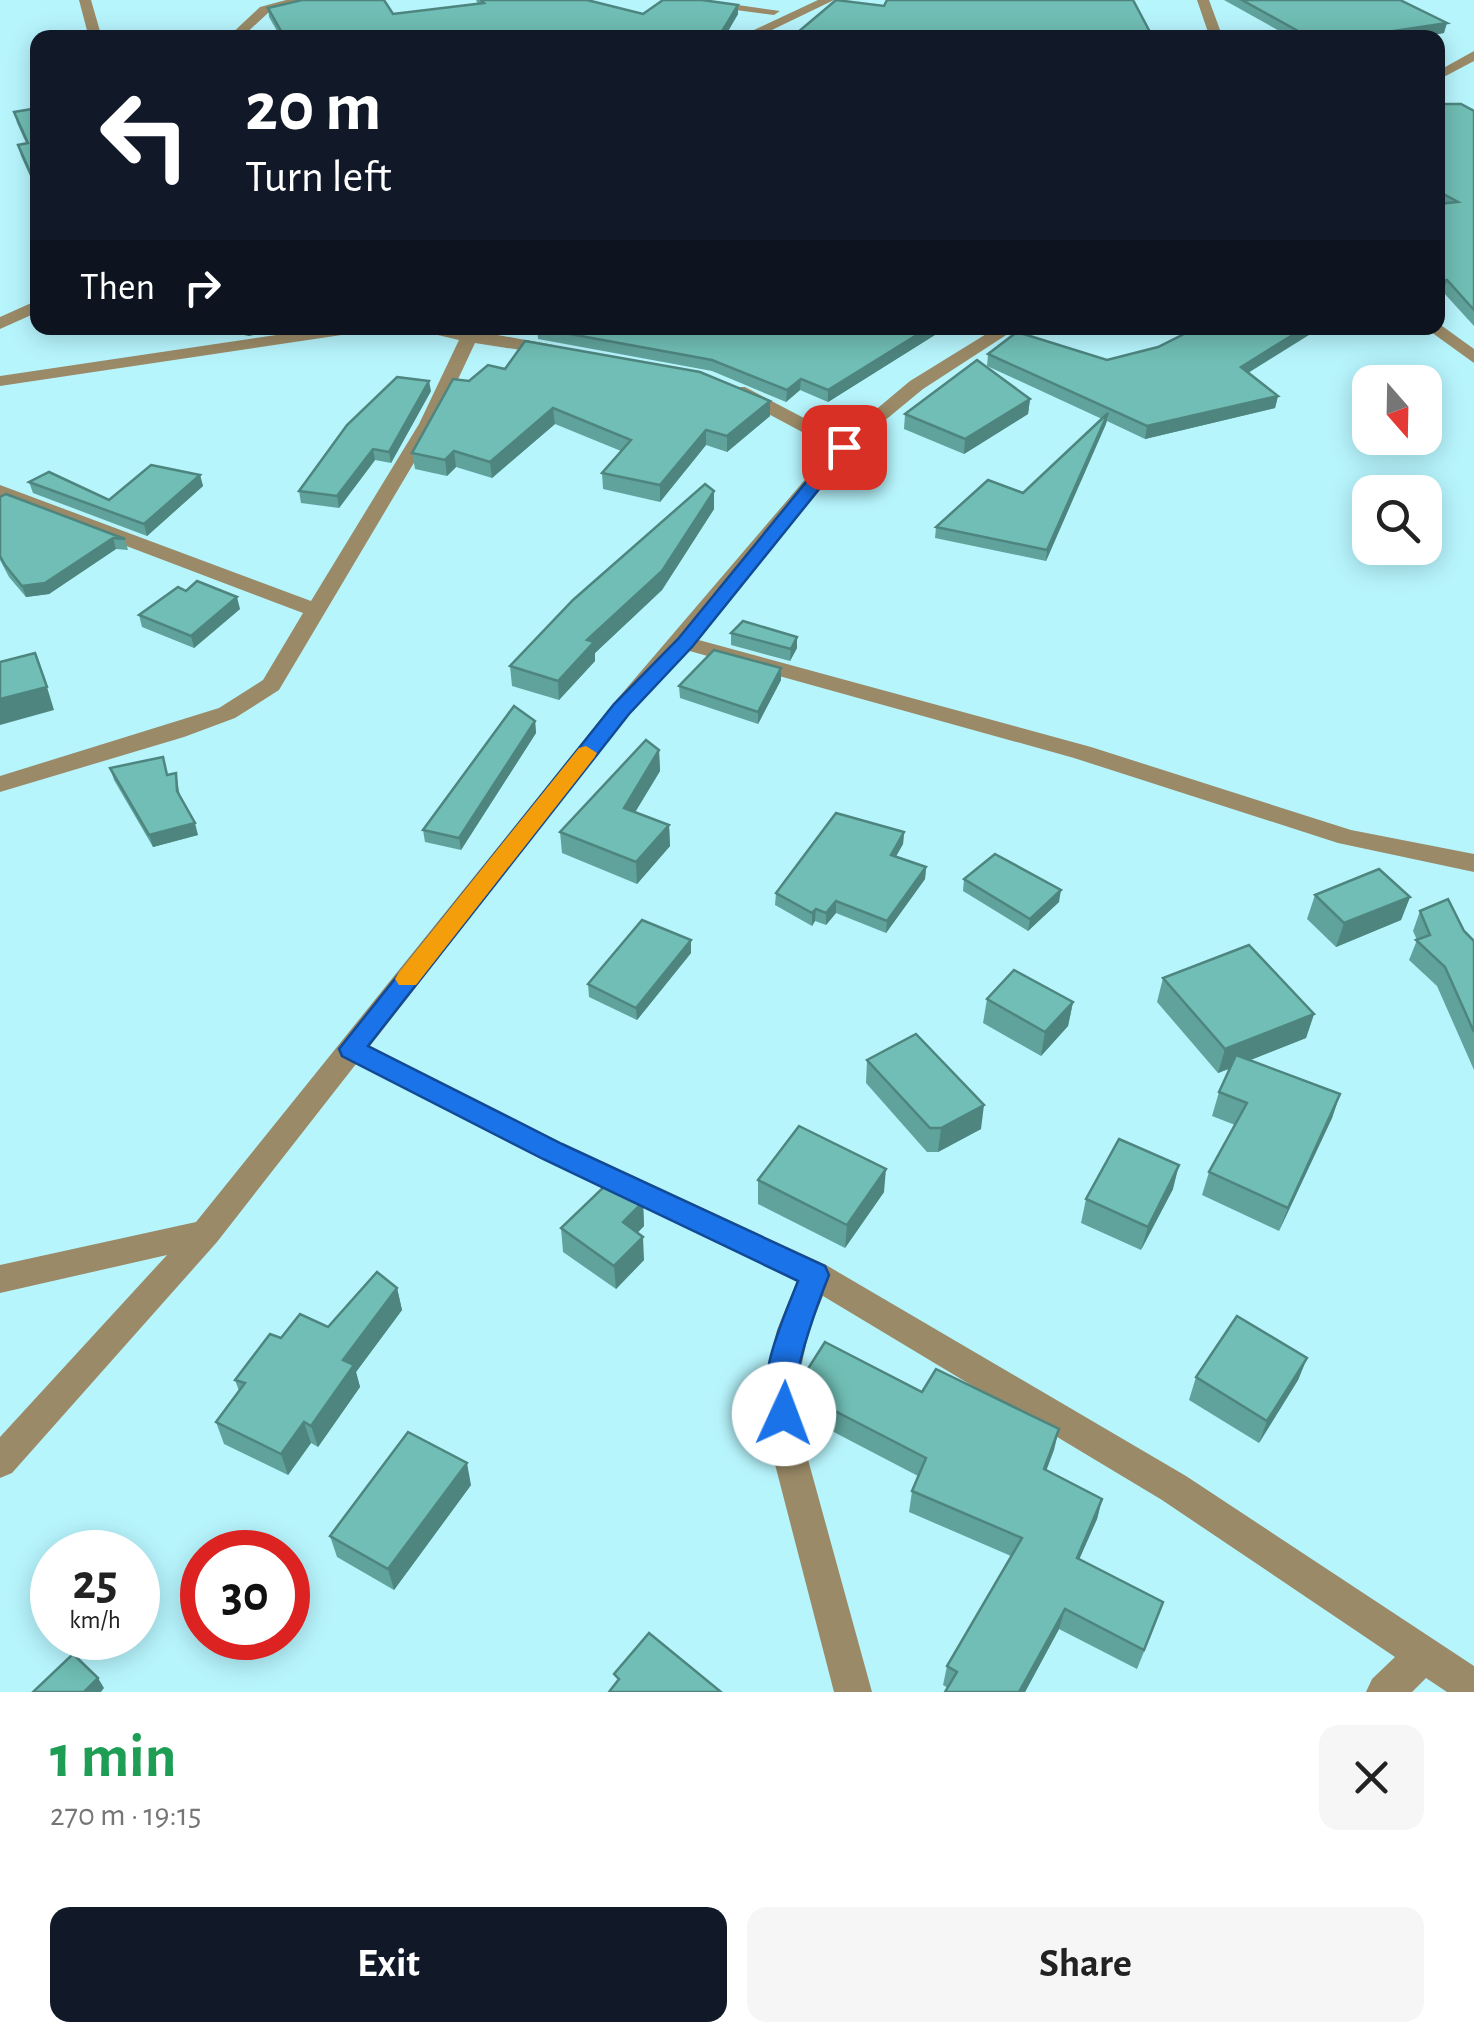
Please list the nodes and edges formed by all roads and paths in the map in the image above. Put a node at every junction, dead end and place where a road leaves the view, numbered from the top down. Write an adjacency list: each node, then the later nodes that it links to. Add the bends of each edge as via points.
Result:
1 (85, 0): 8 (street)
2 (300, 0): 6 (street)
3 (667, 0): 7 (street)
4 (828, 0): 7 (street)
5 (1203, 0): 11 (street)
6 (274, 3): 9 (street)
7 (774, 11): 10 (street)
8 (94, 30)
9 (242, 30)
10 (754, 30)
11 (1215, 30)
12 (1474, 55): 13 (street)
13 (1445, 72)
14 (30, 309): 15 (street)
15 (0, 324)
16 (1445, 334): 22 (street)
17 (307, 335): 23 (street)
18 (480, 335): 27 (street)
19 (486, 335): 21 (street)
20 (997, 335): 25 (street, via 903,396)
21 (566, 352)
22 (1474, 358)
23 (0, 381)
24 (718, 383): 25 (street)
25 (844, 447): 28 (street)
26 (0, 491): 27 (street)
27 (317, 610): 29 (street, via 271,686 227,713)
28 (685, 643): 30 (street, via 1134,767 1356,842); 31 (street, via 622,709)
29 (0, 784)
30 (1474, 864)
31 (352, 1049): 32 (street); 33 (street)
32 (206, 1232): 34 (street); 35 (street)
33 (815, 1275): 36 (street, via 1174,1488); 38 (street, via 781,1382 785,1429)
34 (0, 1279)
35 (0, 1462)
36 (1422, 1656): 37 (street); 39 (street)
37 (1474, 1688)
38 (853, 1692)
39 (1385, 1692)

